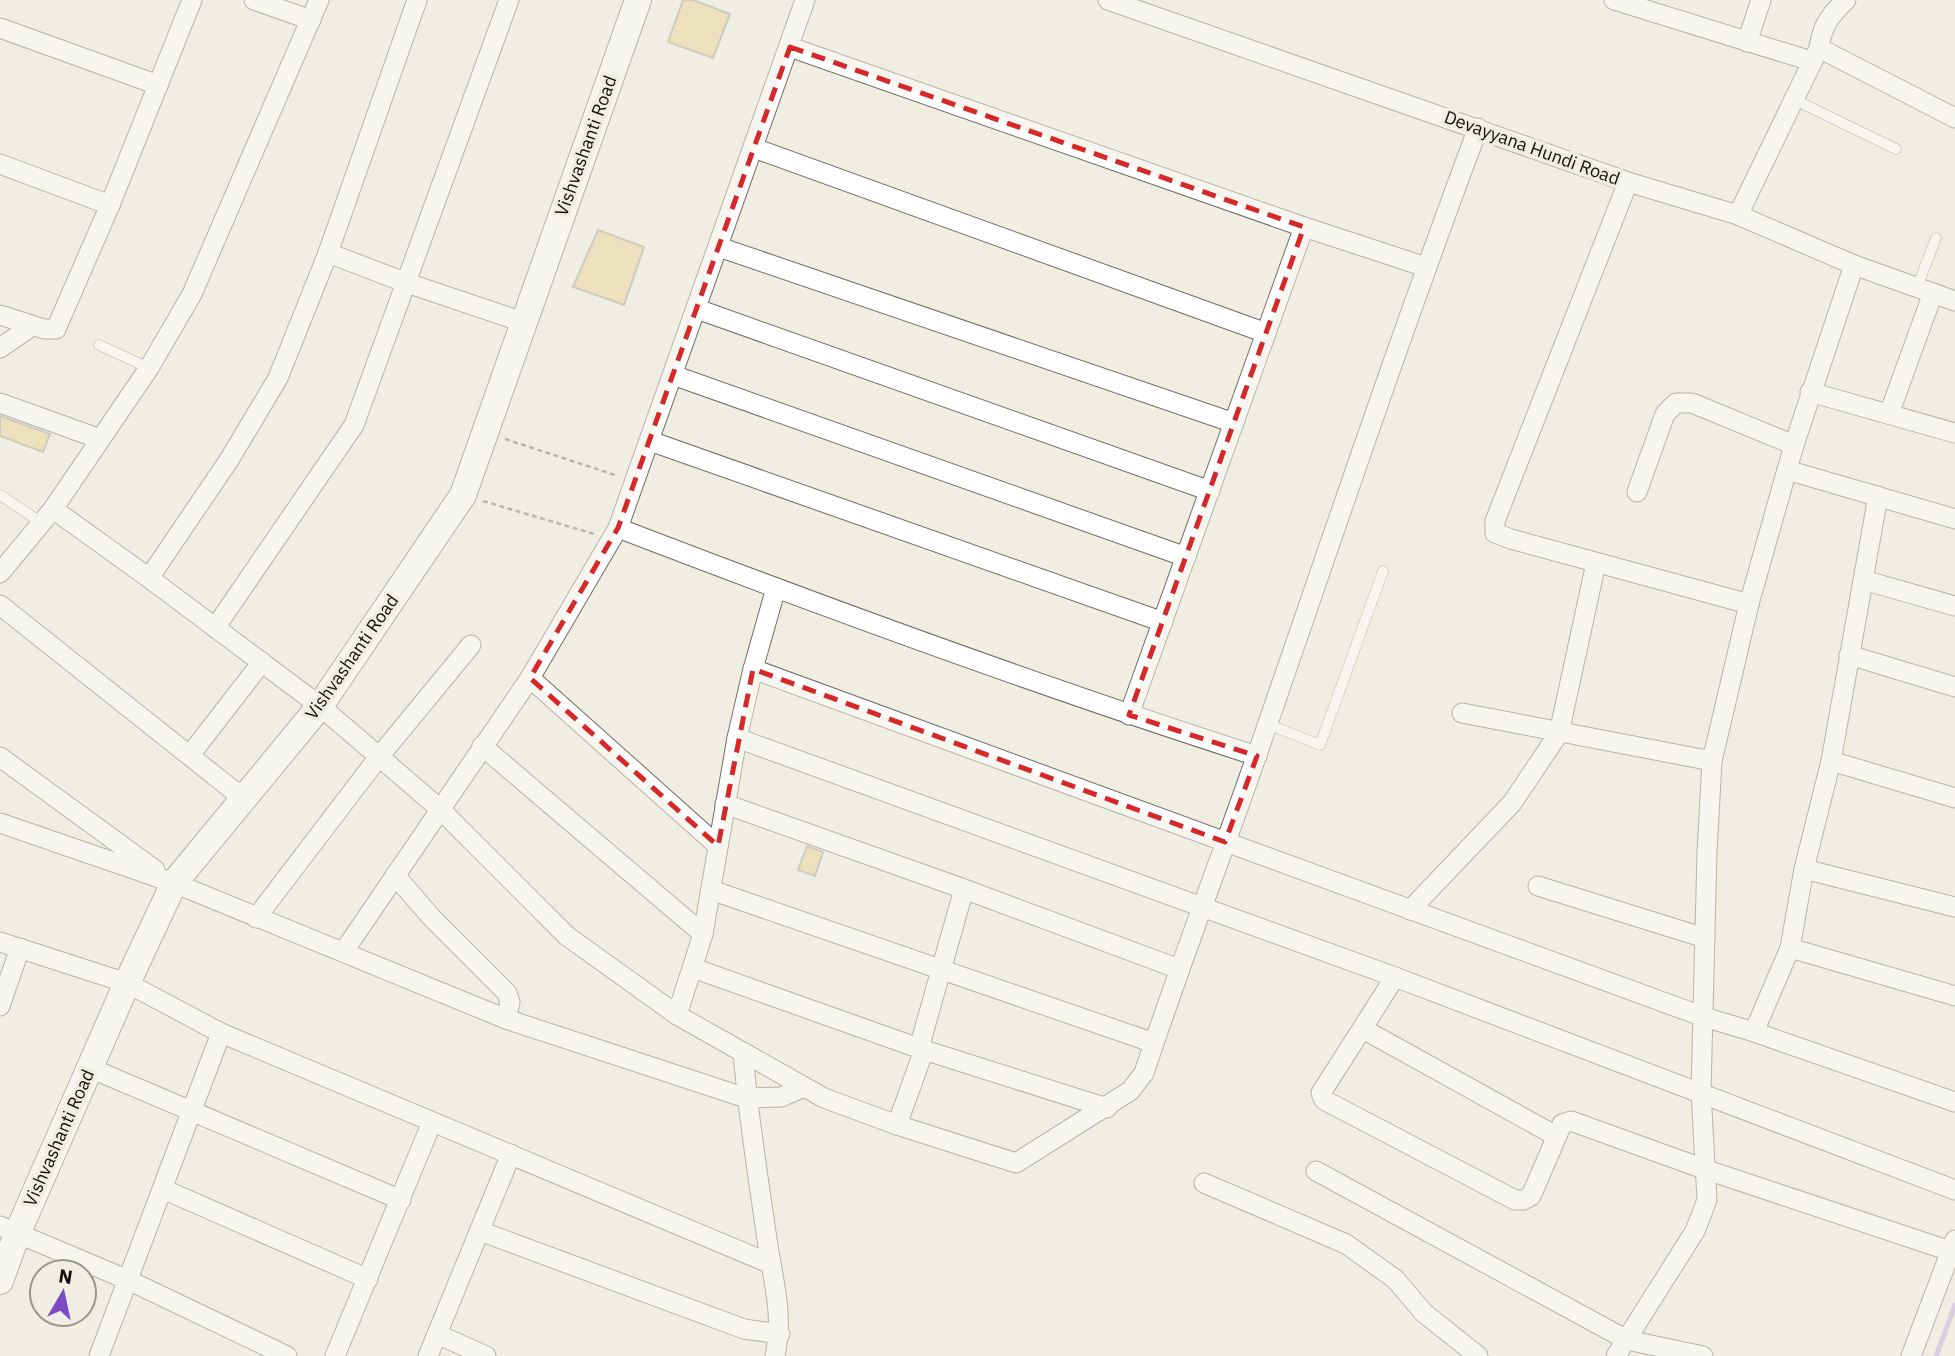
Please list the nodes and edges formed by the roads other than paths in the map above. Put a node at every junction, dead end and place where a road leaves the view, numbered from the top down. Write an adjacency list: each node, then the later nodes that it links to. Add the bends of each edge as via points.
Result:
1 (192, 0): 19 (street)
2 (254, 0): 14 (street)
3 (320, 0): 14 (street)
4 (417, 0): 32 (street)
5 (509, 0): 35 (street)
6 (638, 0): 40 (street, Vishvashanti Road)
7 (805, 0): 17 (street)
8 (1108, 0): 22 (street, Devayyana Hundi Road)
9 (1614, 0): 12 (street)
10 (1761, 0): 16 (street)
11 (1846, 0): 13 (street)
12 (1655, 6): 16 (street)
13 (1832, 8): 18 (street)
14 (311, 20): 45 (street, via 192,294)
15 (0, 28): 19 (street)
16 (1747, 42): 18 (street)
17 (790, 47): 23 (street); 29 (street)
18 (1815, 55): 20 (street); 21 (street)
19 (158, 85): 27 (street)
20 (1793, 99): 24 (lane); 28 (street)
21 (1955, 118)
22 (1478, 128): 26 (street, Devayyana Hundi Road); 34 (street)
23 (754, 148): 31 (street); 42 (street)
24 (1896, 149)
25 (0, 164): 27 (street)
26 (1628, 182): 28 (street, Devayyana Hundi Road); 64 (street, via 1495,521 1495,533)
27 (110, 205): 41 (street, via 56,329)
28 (1738, 215): 33 (street, Devayyana Hundi Road)
29 (1304, 227): 34 (street); 42 (street)
30 (1936, 238): 36 (lane)
31 (719, 247): 38 (street); 50 (street)
32 (328, 253): 35 (street); 67 (street, via 278,378)
33 (1854, 265): 36 (street, Devayyana Hundi Road); 47 (street)
34 (1426, 267): 84 (street)
35 (407, 283): 40 (street); 74 (street, via 354,425)
36 (1925, 290): 37 (street, Devayyana Hundi Road); 49 (street)
37 (1955, 301)
38 (697, 309): 46 (street); 56 (street)
39 (0, 315): 41 (street)
40 (523, 322): 81 (street, Vishvashanti Road, via 463,495)
41 (32, 326): 44 (street)
42 (1266, 333): 50 (street)
43 (99, 345): 45 (lane)
44 (0, 348)
45 (149, 368): 52 (street)
46 (673, 375): 53 (street); 63 (street)
47 (1810, 392): 49 (street); 54 (street)
48 (0, 403): 52 (street)
49 (1889, 414): 51 (street)
50 (1234, 422): 56 (street)
51 (1955, 433)
52 (100, 439): 60 (street)
53 (650, 441): 62 (street); 73 (street)
54 (1794, 445): 55 (street); 57 (street, via 1692,403 1676,404 1665,414)
55 (1787, 470): 59 (street); 70 (street)
56 (1210, 491): 63 (street)
57 (1637, 492)
58 (0, 495): 60 (lane)
59 (1878, 496): 61 (street); 68 (street)
60 (47, 516): 66 (street); 67 (street)
61 (1955, 519)
62 (614, 533): 69 (street); 79 (street)
63 (1186, 557): 73 (street)
64 (1596, 563): 70 (street); 85 (street)
65 (1382, 571): 84 (lane, via 1320,746)
66 (0, 573)
67 (149, 578): 74 (street)
68 (1864, 580): 72 (street); 76 (street)
69 (776, 588): 78 (street); 83 (street)
70 (1749, 604): 92 (street)
71 (0, 605): 88 (street)
72 (1955, 606)
73 (1163, 622): 83 (street)
74 (215, 628): 77 (street)
75 (471, 645): 91 (street)
76 (1849, 655): 80 (street); 93 (street)
77 (262, 662): 81 (street); 88 (street)
78 (752, 669): 86 (street); 99 (street)
79 (530, 678): 87 (street); 100 (street)
80 (1955, 687)
81 (320, 706): 91 (street); 95 (street, Vishvashanti Road)
82 (1462, 713): 85 (street)
83 (1129, 715): 89 (street)
84 (1268, 724): 89 (street)
85 (1559, 733): 92 (street); 109 (street, via 1512,803)
86 (737, 738): 96 (street); 108 (street)
87 (482, 746): 97 (street); 111 (street)
88 (190, 755): 95 (street)
89 (1257, 756): 99 (street)
90 (0, 757): 103 (street)
91 (378, 758): 97 (street); 110 (street)
92 (1712, 761): 112 (street)
93 (1831, 761): 94 (street); 101 (street)
94 (1955, 798)
95 (244, 799): 103 (street, Vishvashanti Road)
96 (724, 804): 100 (street); 105 (street)
97 (440, 809): 102 (street); 124 (street, via 567,936)
98 (0, 823): 103 (street)
99 (1225, 842): 108 (street); 109 (street)
100 (719, 846): 106 (street)
101 (1804, 869): 107 (street); 115 (street)
102 (395, 875): 116 (street); 126 (street, via 507,993)
103 (174, 883): 110 (street); 121 (street, Vishvashanti Road)
104 (1538, 886): 112 (street)
105 (964, 889): 118 (street); 119 (street)
106 (711, 890): 111 (street); 119 (street)
107 (1955, 907)
108 (1201, 908): 118 (street); 120 (street)
109 (1410, 911): 125 (street)
110 (256, 918): 116 (street)
111 (703, 934): 117 (street)
112 (1705, 938): 125 (street)
113 (0, 942): 114 (street)
114 (20, 948): 121 (street); 123 (street)
115 (1790, 948): 122 (street); 128 (street)
116 (344, 951): 126 (street)
117 (694, 968): 124 (street); 131 (street)
118 (1180, 969): 130 (street)
119 (942, 970): 130 (street); 131 (street)
120 (1395, 977): 127 (street); 135 (street)
121 (127, 983): 129 (street); 133 (street, Vishvashanti Road)
122 (1955, 996)
123 (0, 1006)
124 (677, 1015): 132 (street)
125 (1703, 1017): 128 (street); 135 (street)
126 (506, 1019): 136 (street)
127 (1363, 1029): 142 (street); 142 (street, via 1321,1093 1324,1100 1515,1200 1531,1196)
128 (1754, 1032): 137 (street)
129 (221, 1033): 139 (street); 140 (street)
130 (1154, 1043): 138 (street, via 1144,1073)
131 (922, 1049): 138 (street); 141 (street)
132 (743, 1052): 134 (street); 136 (street)
133 (90, 1068): 139 (street); 150 (street, Vishvashanti Road)
134 (804, 1087): 136 (street, via 781,1097); 141 (street)
135 (1701, 1092): 144 (street); 148 (street)
136 (747, 1098): 153 (street)
137 (1955, 1102)
138 (1107, 1108): 141 (street, via 1016,1163)
139 (191, 1112): 147 (street); 149 (street)
140 (432, 1122): 143 (street); 149 (street)
141 (897, 1125)
142 (1556, 1136): 144 (street, via 1562,1124 1571,1121)
143 (511, 1154): 151 (street); 153 (street)
144 (1704, 1169): 152 (street); 159 (street, via 1707,1200 1695,1231)
145 (1315, 1171): 159 (street)
146 (1204, 1184): 166 (street, via 1346,1244 1395,1279 1424,1313)
147 (163, 1189): 154 (street); 155 (street)
148 (1955, 1190)
149 (401, 1200): 154 (street)
150 (8, 1230): 155 (street); 156 (street, Vishvashanti Road)
151 (480, 1231): 157 (street, via 744,1329); 158 (street)
152 (1952, 1245): 168 (street)
153 (771, 1264): 157 (street)
154 (368, 1279): 162 (street)
155 (128, 1280): 160 (street); 161 (street)
156 (0, 1281)
157 (780, 1334): 165 (street)
158 (437, 1335): 163 (street); 164 (street)
159 (1622, 1348): 167 (street)
160 (100, 1356)
161 (287, 1356)
162 (335, 1356)
163 (428, 1356)
164 (486, 1356)
165 (775, 1356)
166 (1478, 1356)
167 (1703, 1356)
168 (1911, 1356)

